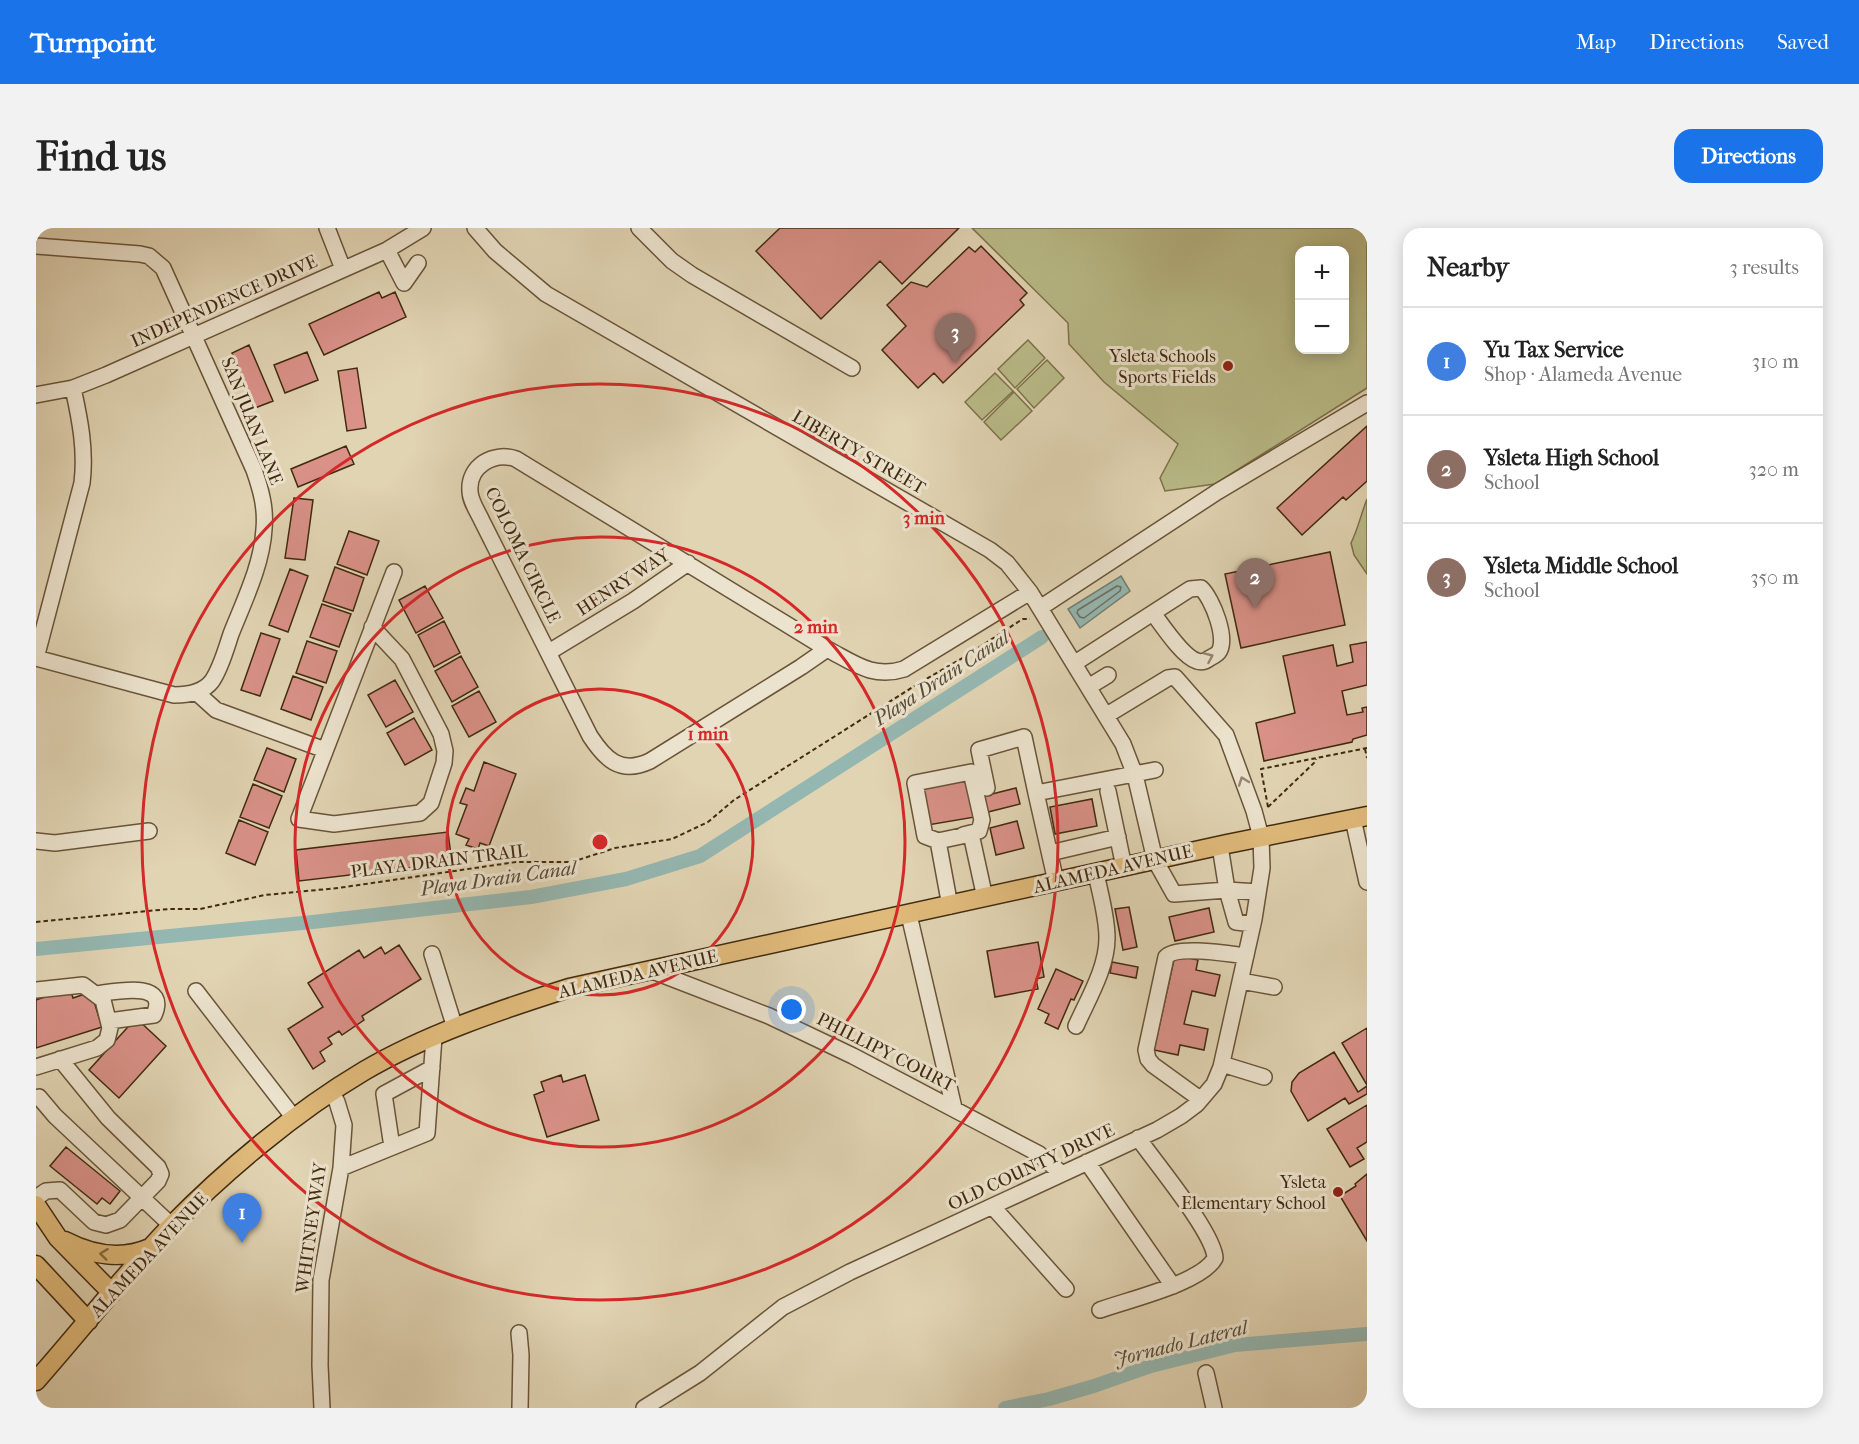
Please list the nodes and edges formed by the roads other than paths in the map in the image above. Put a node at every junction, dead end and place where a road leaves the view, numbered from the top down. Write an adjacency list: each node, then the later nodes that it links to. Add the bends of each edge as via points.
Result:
1 (327, 228): 8 (street)
2 (423, 228): 6 (street, INDEPENDENCE DRIVE)
3 (475, 228): 16 (street, LIBERTY STREET, via 495,251 546,294 990,550 1007,563)
4 (639, 228): 10 (street, via 692,275)
5 (36, 246): 9 (street, SAN JUAN LANE, via 149,256 164,268)
6 (387, 250): 7 (street, via 404,282); 8 (street, INDEPENDENCE DRIVE)
7 (418, 263)
8 (343, 268): 9 (street, INDEPENDENCE DRIVE)
9 (195, 336): 11 (street, INDEPENDENCE DRIVE); 26 (street, SAN JUAN LANE, via 255,470 265,512 262,545 232,633 211,681)
10 (852, 368)
11 (73, 388): 12 (street, INDEPENDENCE DRIVE); 22 (street, via 83,436 82,483)
12 (36, 395)
13 (1367, 403): 18 (street, via 1217,492)
14 (688, 564): 20 (street, COLOMA CIRCLE); 21 (street, HENRY WAY); 21 (street, COLOMA CIRCLE, via 516,459 489,459 476,470 470,482 471,496)
15 (394, 572): 19 (street)
16 (1030, 592): 18 (street, LIBERTY STREET); 20 (street, COLOMA CIRCLE, via 893,673 869,671)
17 (1152, 613): 17 (street, one-way to 17, via 1195,661 1204,662 1218,654 1221,629 1201,588 1190,589); 23 (street)
18 (1037, 614): 23 (street, LIBERTY STREET)
19 (372, 627): 28 (street); 28 (street, via 402,660 441,734 444,763 431,803 420,813 345,823 298,819)
20 (827, 649): 21 (street, COLOMA CIRCLE, via 650,761 632,766 614,763 600,751)
21 (549, 652)
22 (36, 658): 26 (street, via 174,695)
23 (1075, 663): 25 (street, LIBERTY STREET)
24 (1108, 675): 25 (street)
25 (1090, 686): 27 (street, LIBERTY STREET)
26 (196, 692): 28 (street, via 216,710)
27 (1107, 715): 30 (street, LIBERTY STREET); 38 (street, OLD COUNTY DRIVE, one-way to 27, via 1226,735 1181,681 1168,678)
28 (325, 750)
29 (1155, 770): 30 (street)
30 (1135, 775): 33 (street); 44 (street, LIBERTY STREET)
31 (987, 788): 33 (street, via 979,750 1024,737)
32 (1108, 791): 37 (street)
33 (1036, 794): 42 (street)
34 (1360, 818): 38 (main road, ALAMEDA AVENUE); 43 (street)
35 (149, 831): 39 (street, via 55,843)
36 (963, 835): 40 (street); 40 (street, via 978,831 982,820 970,772 915,783 925,836); 51 (street, via 970,834)
37 (1118, 837): 42 (street); 45 (street)
38 (1261, 837): 41 (main road, ALAMEDA AVENUE); 50 (street, OLD COUNTY DRIVE)
39 (36, 840)
40 (938, 841): 52 (street)
41 (1220, 846): 44 (main road, ALAMEDA AVENUE); 49 (street)
42 (1050, 853): 47 (street)
43 (1364, 853): 48 (street)
44 (1155, 860): 45 (main road, ALAMEDA AVENUE); 49 (street, LIBERTY STREET, via 1174,894)
45 (1124, 867): 46 (main road, ALAMEDA AVENUE)
46 (1096, 873): 47 (main road, ALAMEDA AVENUE); 64 (street, via 1106,943 1100,969)
47 (1056, 882): 51 (main road, ALAMEDA AVENUE)
48 (1367, 882)
49 (1227, 890): 50 (street); 54 (street, via 1236,922)
50 (1258, 892): 54 (street, OLD COUNTY DRIVE)
51 (985, 898): 52 (main road, ALAMEDA AVENUE)
52 (950, 906): 53 (main road, ALAMEDA AVENUE)
53 (909, 915): 57 (main road, ALAMEDA AVENUE); 75 (street)
54 (1253, 924): 56 (street, OLD COUNTY DRIVE)
55 (432, 954): 65 (street)
56 (1246, 956): 58 (street, OLD COUNTY DRIVE); 74 (street, via 1188,951 1166,957 1146,1050 1148,1059)
57 (650, 970): 65 (main road, ALAMEDA AVENUE, via 561,991); 75 (street, PHILLIPY COURT, via 769,1016)
58 (1240, 981): 59 (street); 68 (street, OLD COUNTY DRIVE)
59 (1274, 987)
60 (36, 990): 62 (street, via 83,985)
61 (196, 991): 76 (street)
62 (96, 994): 63 (street, via 103,1000); 63 (street, via 142,990 156,998 154,1015)
63 (109, 1021): 67 (street, via 107,1040 97,1048)
64 (1076, 1026)
65 (455, 1028): 66 (main road, ALAMEDA AVENUE)
66 (434, 1037): 70 (street); 72 (main road, ALAMEDA AVENUE, via 364,1071)
67 (60, 1059): 69 (street); 83 (street, via 108,1118 158,1167 158,1182)
68 (1221, 1064): 71 (street); 74 (street, OLD COUNTY DRIVE, via 1214,1084)
69 (36, 1067)
70 (432, 1068): 78 (street, via 427,1133); 78 (street, via 384,1094)
71 (1264, 1077)
72 (332, 1093): 76 (main road, ALAMEDA AVENUE); 80 (street, WHITNEY WAY, via 344,1125)
73 (37, 1095): 83 (street)
74 (1200, 1099): 77 (street, OLD COUNTY DRIVE, via 1180,1116)
75 (954, 1108): 81 (street, PHILLIPY COURT, via 1038,1154)
76 (294, 1118): 86 (main road, ALAMEDA AVENUE)
77 (1138, 1138): 79 (street, OLD COUNTY DRIVE); 90 (street, via 1213,1247 1215,1258 1209,1267)
78 (392, 1147): 80 (street)
79 (1087, 1162): 81 (street, OLD COUNTY DRIVE); 90 (street)
80 (341, 1168): 98 (street, WHITNEY WAY, via 321,1280)
81 (1062, 1174): 85 (street, OLD COUNTY DRIVE)
82 (36, 1198): 83 (street, via 46,1191 60,1190 94,1222 106,1225 120,1220)
83 (141, 1198): 86 (street)
84 (36, 1204): 87 (main road)
85 (993, 1207): 91 (street); 100 (street, OLD COUNTY DRIVE, via 783,1307 700,1373)
86 (172, 1226): 88 (main road, ALAMEDA AVENUE)
87 (58, 1238): 88 (main road, one-way to 87, via 140,1253 107,1255 89,1252); 92 (main road)
88 (152, 1247): 92 (main road, ALAMEDA AVENUE)
89 (36, 1265): 94 (main road)
90 (1173, 1286): 93 (street)
91 (1066, 1289)
92 (112, 1293): 94 (main road, ALAMEDA AVENUE)
93 (1100, 1310)
94 (88, 1321): 97 (main road, ALAMEDA AVENUE)
95 (519, 1333): 99 (street)
96 (1206, 1373): 101 (street)
97 (38, 1376)
98 (322, 1408)
99 (520, 1408)
100 (644, 1408)
101 (1214, 1408)

